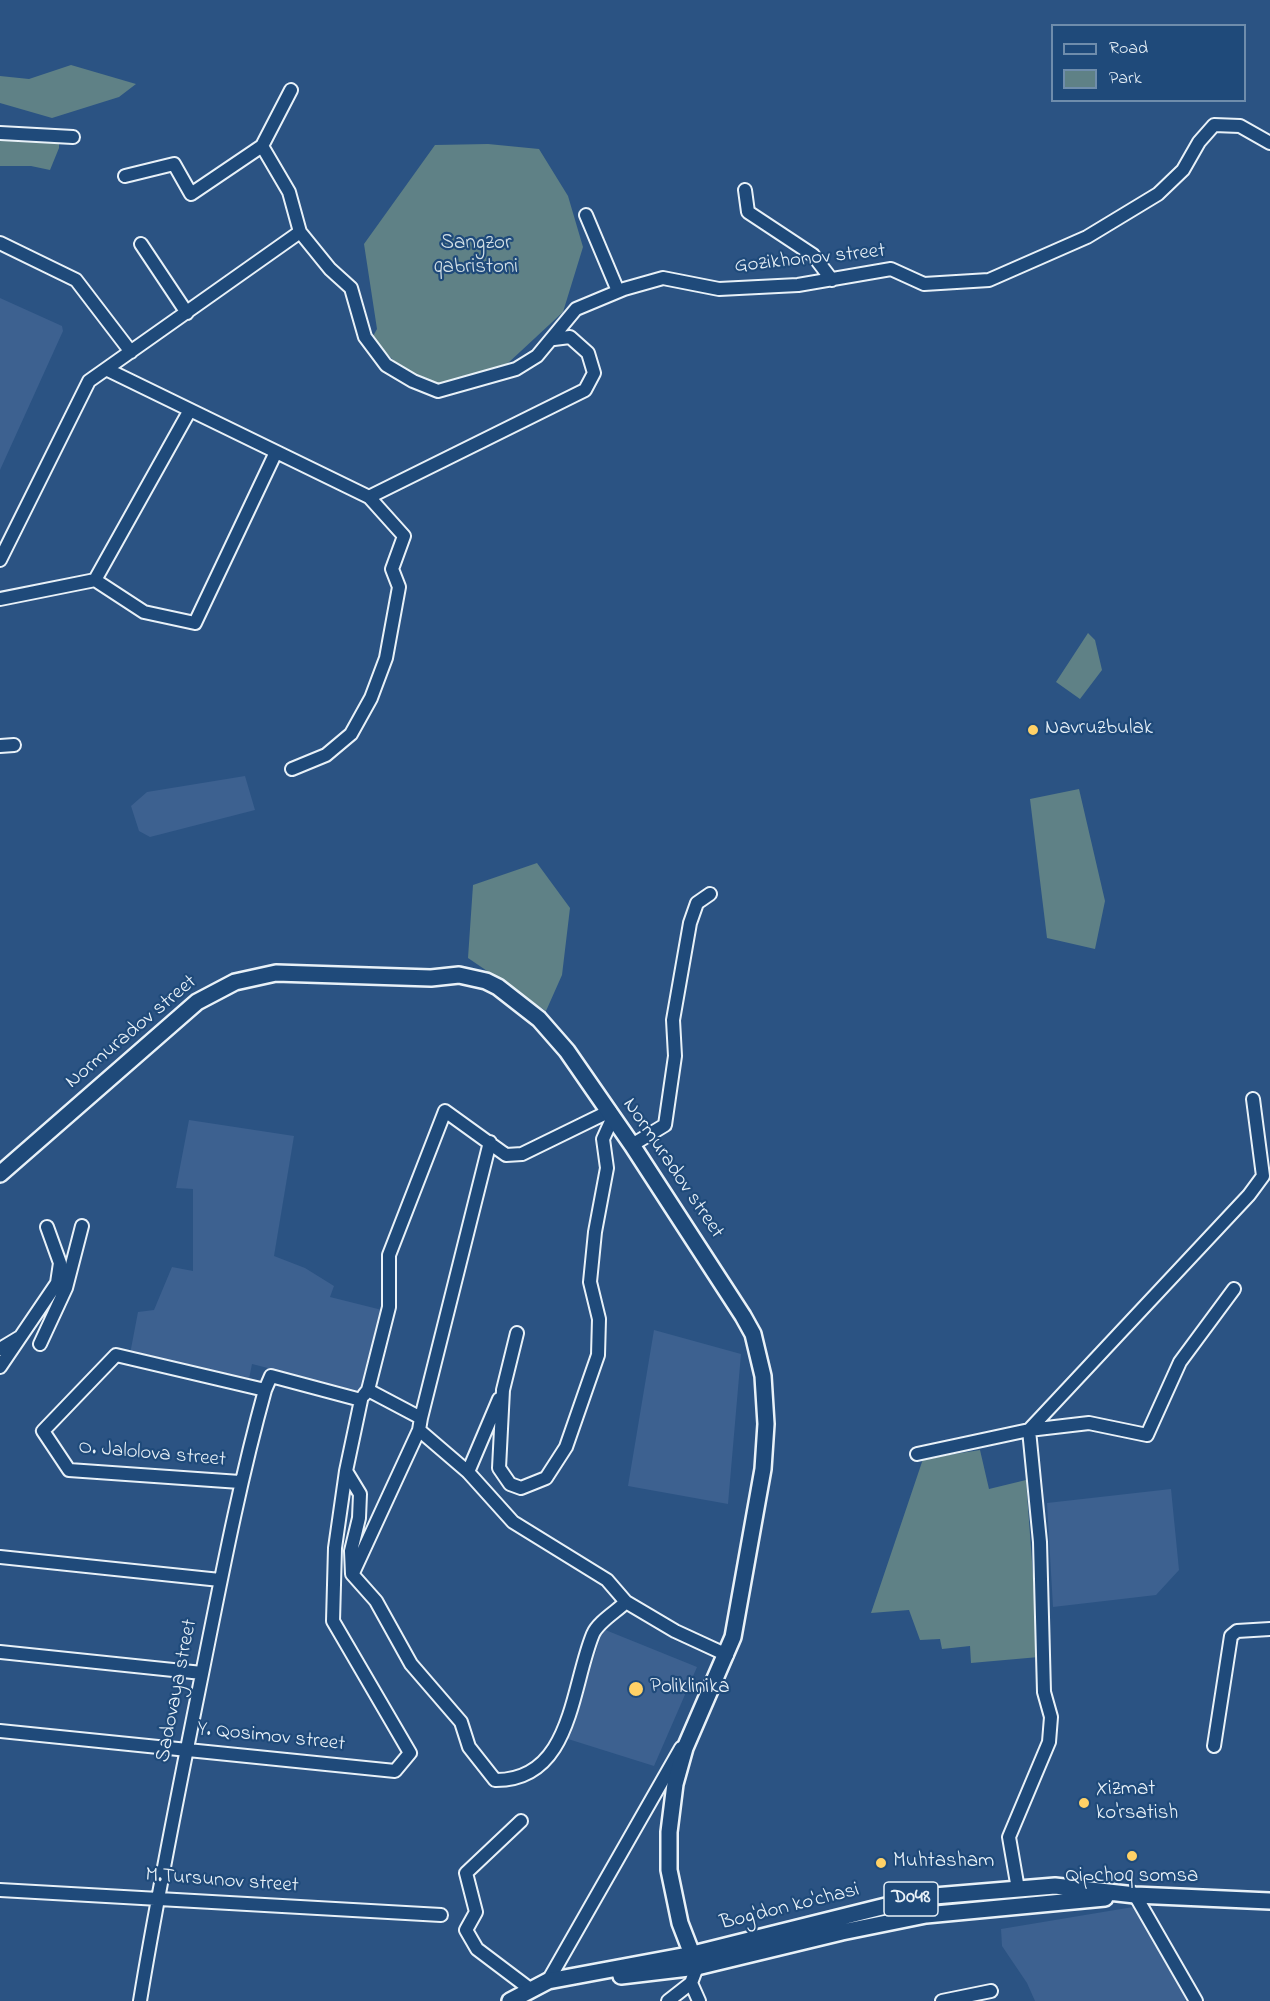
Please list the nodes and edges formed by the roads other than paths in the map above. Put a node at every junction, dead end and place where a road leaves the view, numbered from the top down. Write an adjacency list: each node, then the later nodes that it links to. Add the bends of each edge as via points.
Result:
1 (291, 90): 5 (street)
2 (0, 132): 3 (street)
3 (73, 137)
4 (1270, 143): 12 (street, Gozikhonov street, via 1240,126 1214,125 1183,170 1158,194 1087,237 989,280 924,284 891,269)
5 (262, 146): 6 (street, via 190,194 174,164); 9 (street, via 289,192)
6 (125, 176)
7 (745, 190): 12 (street, via 748,212 813,255)
8 (586, 215): 13 (street)
9 (300, 232): 14 (street); 15 (street, Gozikhonov street, via 351,288 365,337 386,365 413,381 438,391 516,369)
10 (0, 243): 16 (street, via 76,280)
11 (141, 244): 14 (street)
12 (832, 280): 13 (street, Gozikhonov street, via 719,289 663,278)
13 (618, 291): 15 (street, Gozikhonov street, via 576,309)
14 (187, 313): 16 (street)
15 (554, 339): 20 (street, via 570,337 588,352 594,373 585,390)
16 (131, 351): 17 (street)
17 (106, 369): 18 (street); 21 (street, via 89,381)
18 (190, 410): 19 (street); 22 (street)
19 (276, 452): 20 (street); 22 (street, via 195,623 144,612)
20 (369, 497): 26 (street, via 404,536 392,569 399,587 386,658 371,698 351,734 326,755)
21 (0, 560)
22 (95, 580): 23 (street)
23 (0, 599)
24 (14, 745): 25 (street)
25 (0, 746)
26 (292, 769)
27 (710, 894): 31 (street, via 697,903 690,923 673,1020 675,1056 665,1125)
28 (1253, 1099): 45 (street, via 1263,1176)
29 (611, 1114): 30 (street, via 522,1154 506,1155); 31 (main road, Normuradov street); 32 (main road, Normuradov street, via 548,1028 509,994 486,981 459,975 431,978 276,974 235,982 197,1002); 42 (street, via 603,1139 607,1168 590,1282 599,1319 598,1355 566,1447 546,1478 521,1488 510,1484 499,1468)
30 (490, 1142): 43 (street, via 444,1111 389,1255 389,1307); 44 (street)
31 (632, 1145): 56 (main road, Normuradov street, via 743,1316 759,1355 766,1424 763,1469)
32 (0, 1174)
33 (82, 1226): 38 (street, via 66,1288)
34 (47, 1227): 37 (street, via 60,1263 57,1282)
35 (1234, 1289): 45 (street, via 1180,1362 1147,1435 1089,1423)
36 (517, 1333): 42 (street)
37 (24, 1335): 39 (street); 40 (street)
38 (40, 1344)
39 (0, 1349)
40 (0, 1367)
41 (265, 1390): 43 (street, via 272,1376); 49 (street, Sadovaya street); 49 (street, O. Jalolova street, via 116,1354 43,1431 69,1470)
42 (503, 1390): 48 (street)
43 (364, 1395): 44 (street); 47 (street)
44 (420, 1424): 48 (street); 51 (street)
45 (1029, 1430): 46 (street); 63 (street, via 1040,1542 1044,1692 1052,1717 1049,1742 1009,1838)
46 (917, 1455)
47 (346, 1471): 51 (street, via 360,1494 351,1551); 61 (street, Y. Qosimov street, via 335,1548 333,1621 410,1753 395,1771)
48 (468, 1472): 53 (street, via 513,1522 607,1580)
49 (240, 1482): 52 (street, Sadovaya street)
50 (0, 1557): 52 (street)
51 (352, 1574): 53 (street, via 376,1602 411,1664 461,1722 470,1747 495,1780 515,1780 540,1764 564,1734 594,1631)
52 (220, 1580): 57 (street, Sadovaya street)
53 (626, 1602): 56 (street)
54 (1270, 1629): 60 (street, via 1237,1631 1231,1636)
55 (0, 1652): 57 (street)
56 (727, 1655): 58 (main road, Normuradov street)
57 (202, 1673): 61 (street, Sadovaya street)
58 (694, 1724): 71 (main road, Normuradov street, via 675,1784 669,1870 678,1912); 72 (street)
59 (0, 1731): 61 (street, Y. Qosimov street)
60 (1214, 1746)
61 (187, 1749): 66 (street, Sadovaya street)
62 (521, 1821): 74 (street, via 466,1873 476,1912 466,1930 477,1950)
63 (1018, 1889): 65 (main road, Bog'don ko'chasi / D048, via 1055,1887); 67 (main road, Bog'don ko'chasi / D048)
64 (0, 1890): 66 (street, M.Tursunov street)
65 (1135, 1895): 68 (main road, D048); 70 (main road, Bog'don ko'chasi / D048); 81 (street)
66 (157, 1897): 69 (street, M.Tursunov street); 76 (street, Sadovaya street)
67 (922, 1897): 70 (main road, via 932,1904); 71 (main road, Bog'don ko'chasi / D048)
68 (1270, 1901)
69 (441, 1915)
70 (926, 1915): 71 (main road, Bog'don ko'chasi / D048)
71 (695, 1960): 72 (main road, D048, via 614,1977 578,1975); 73 (street)
72 (548, 1981): 74 (main road, D048)
73 (691, 1983): 78 (street); 79 (street)
74 (530, 1989): 77 (main road, D048)
75 (991, 1991): 80 (street)
76 (140, 2001)
77 (510, 2001)
78 (668, 2001)
79 (699, 2001)
80 (942, 2001)
81 (1196, 2001)

